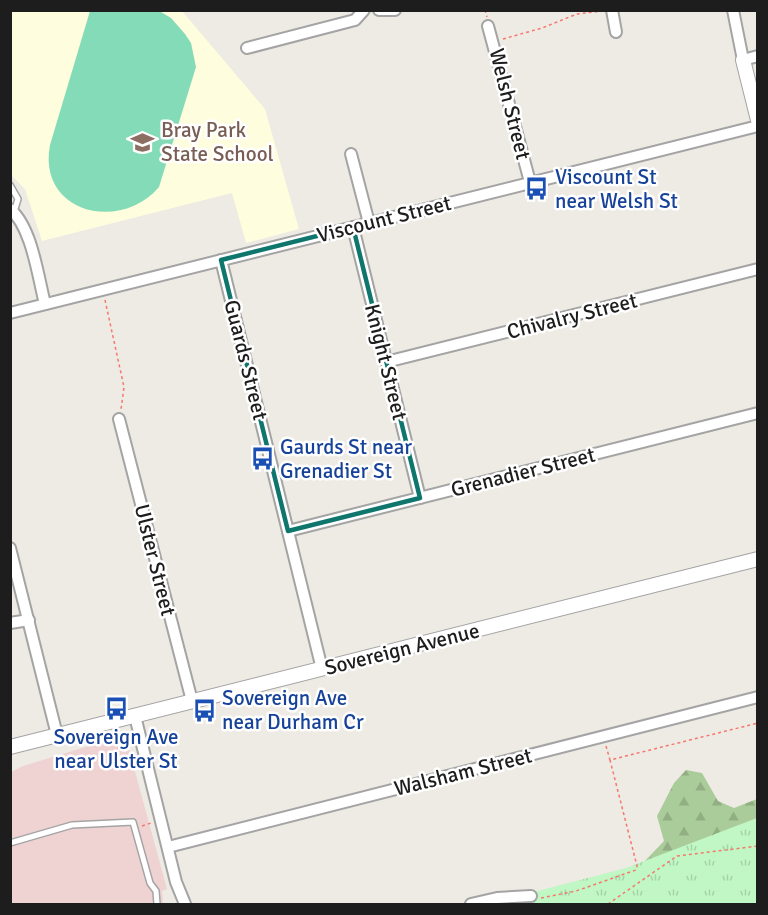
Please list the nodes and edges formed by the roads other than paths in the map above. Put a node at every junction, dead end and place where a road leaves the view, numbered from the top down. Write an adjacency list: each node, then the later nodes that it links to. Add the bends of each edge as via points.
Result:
1 (364, 10): 8 (street, via 355,20)
2 (379, 10): 3 (street)
3 (395, 10)
4 (612, 10): 7 (street)
5 (733, 10): 10 (street)
6 (489, 26): 14 (street, Welsh Street)
7 (616, 32)
8 (247, 48)
9 (758, 56): 10 (street)
10 (743, 60): 11 (street)
11 (758, 120)
12 (758, 126): 14 (street, Viscount Street)
13 (351, 154): 17 (street)
14 (530, 182): 17 (street, Viscount Street)
15 (10, 185): 16 (lane, via 18,200)
16 (12, 210): 21 (street, via 26,234)
17 (369, 222): 18 (street, Viscount Street)
18 (353, 226): 19 (street, Viscount Street); 23 (street, Knight Street)
19 (221, 260): 21 (street, Viscount Street); 27 (street, Guards Street)
20 (758, 269): 23 (street, Chivalry Street)
21 (45, 304): 22 (street, Viscount Street)
22 (10, 313)
23 (386, 363): 26 (street, Knight Street)
24 (758, 413): 26 (street, Grenadier Street)
25 (119, 419): 34 (street, Ulster Street)
26 (420, 498): 27 (street, Grenadier Street)
27 (288, 531): 32 (street, Guards Street)
28 (10, 548): 30 (street)
29 (758, 559): 32 (street, Sovereign Avenue)
30 (29, 620): 31 (street); 36 (street)
31 (10, 623)
32 (322, 669): 34 (street, Sovereign Avenue)
33 (758, 697): 39 (street, Walsham Street)
34 (192, 701): 35 (street, Sovereign Avenue)
35 (135, 716): 36 (street, Sovereign Avenue); 39 (street)
36 (57, 735): 37 (street, Sovereign Avenue)
37 (10, 747)
38 (10, 843): 41 (lane, via 72,825 134,822)
39 (168, 848): 42 (street)
40 (531, 896): 43 (street)
41 (158, 904)
42 (185, 904)
43 (471, 904)

